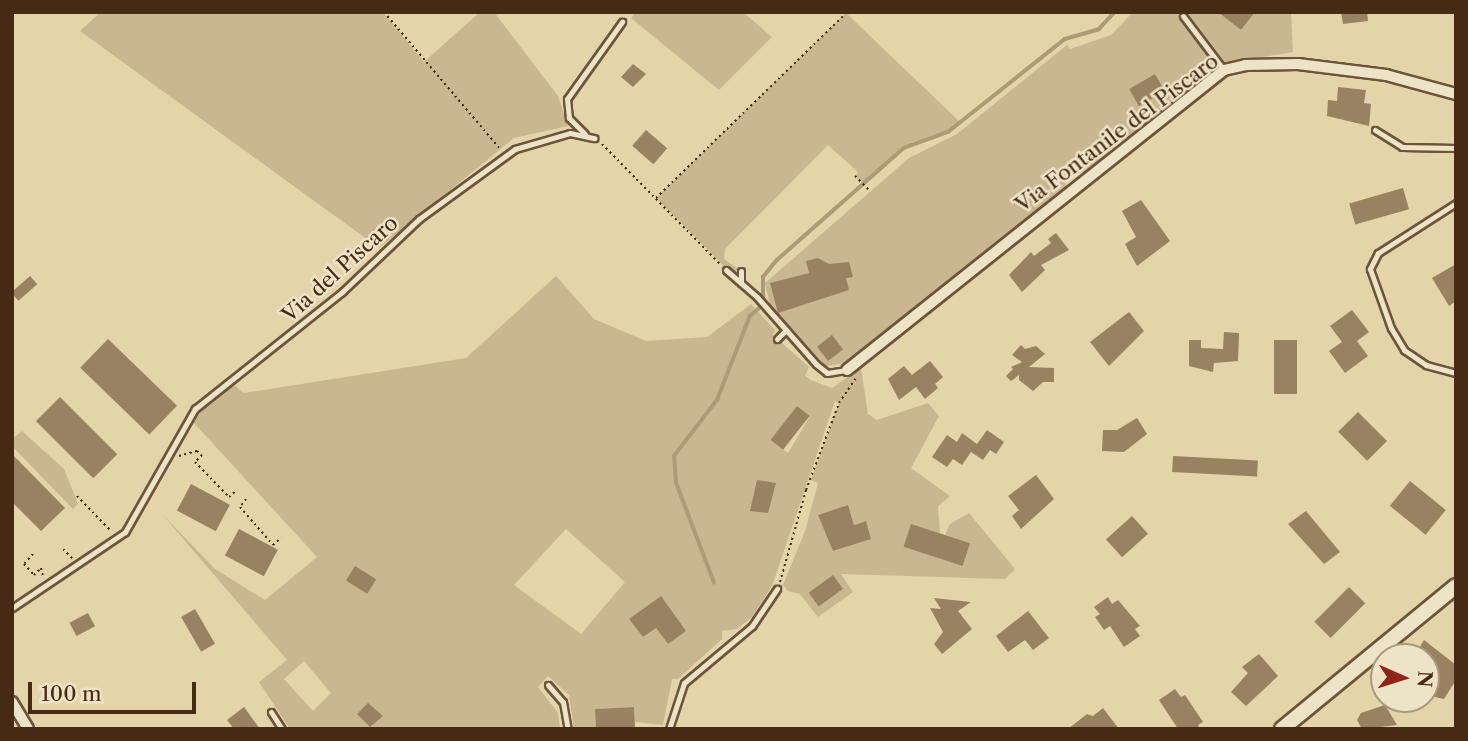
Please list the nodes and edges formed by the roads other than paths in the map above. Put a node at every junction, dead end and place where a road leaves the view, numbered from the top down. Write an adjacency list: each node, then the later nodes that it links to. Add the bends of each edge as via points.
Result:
1 (1183, 16): 3 (lane)
2 (622, 22): 6 (lane, via 567,99 569,118)
3 (1224, 70): 4 (street, Via Fontanile del Piscaro, via 1298,64 1386,75); 15 (street, Via Fontanile del Piscaro)
4 (1456, 94)
5 (1375, 130): 8 (lane, via 1402,147)
6 (585, 134): 7 (lane, Via del Piscaro); 19 (lane, Via del Piscaro, via 544,138 505,155 419,219 342,292 214,389 195,409 125,532)
7 (594, 138)
8 (1456, 148)
9 (1456, 203): 16 (lane, via 1378,253 1370,270 1404,350 1426,365)
10 (726, 270): 12 (lane)
11 (741, 271): 12 (lane)
12 (741, 283): 13 (lane)
13 (786, 330): 14 (lane); 15 (lane, via 827,373)
14 (777, 339)
15 (851, 367)
16 (1456, 373)
17 (1456, 586): 27 (main road)
18 (777, 589): 26 (lane, via 752,626 684,683)
19 (12, 608)
20 (548, 685): 25 (lane, via 563,702)
21 (12, 702): 23 (street)
22 (271, 712): 24 (lane)
23 (28, 729)
24 (282, 729)
25 (568, 729)
26 (669, 729)
27 (1282, 729)

